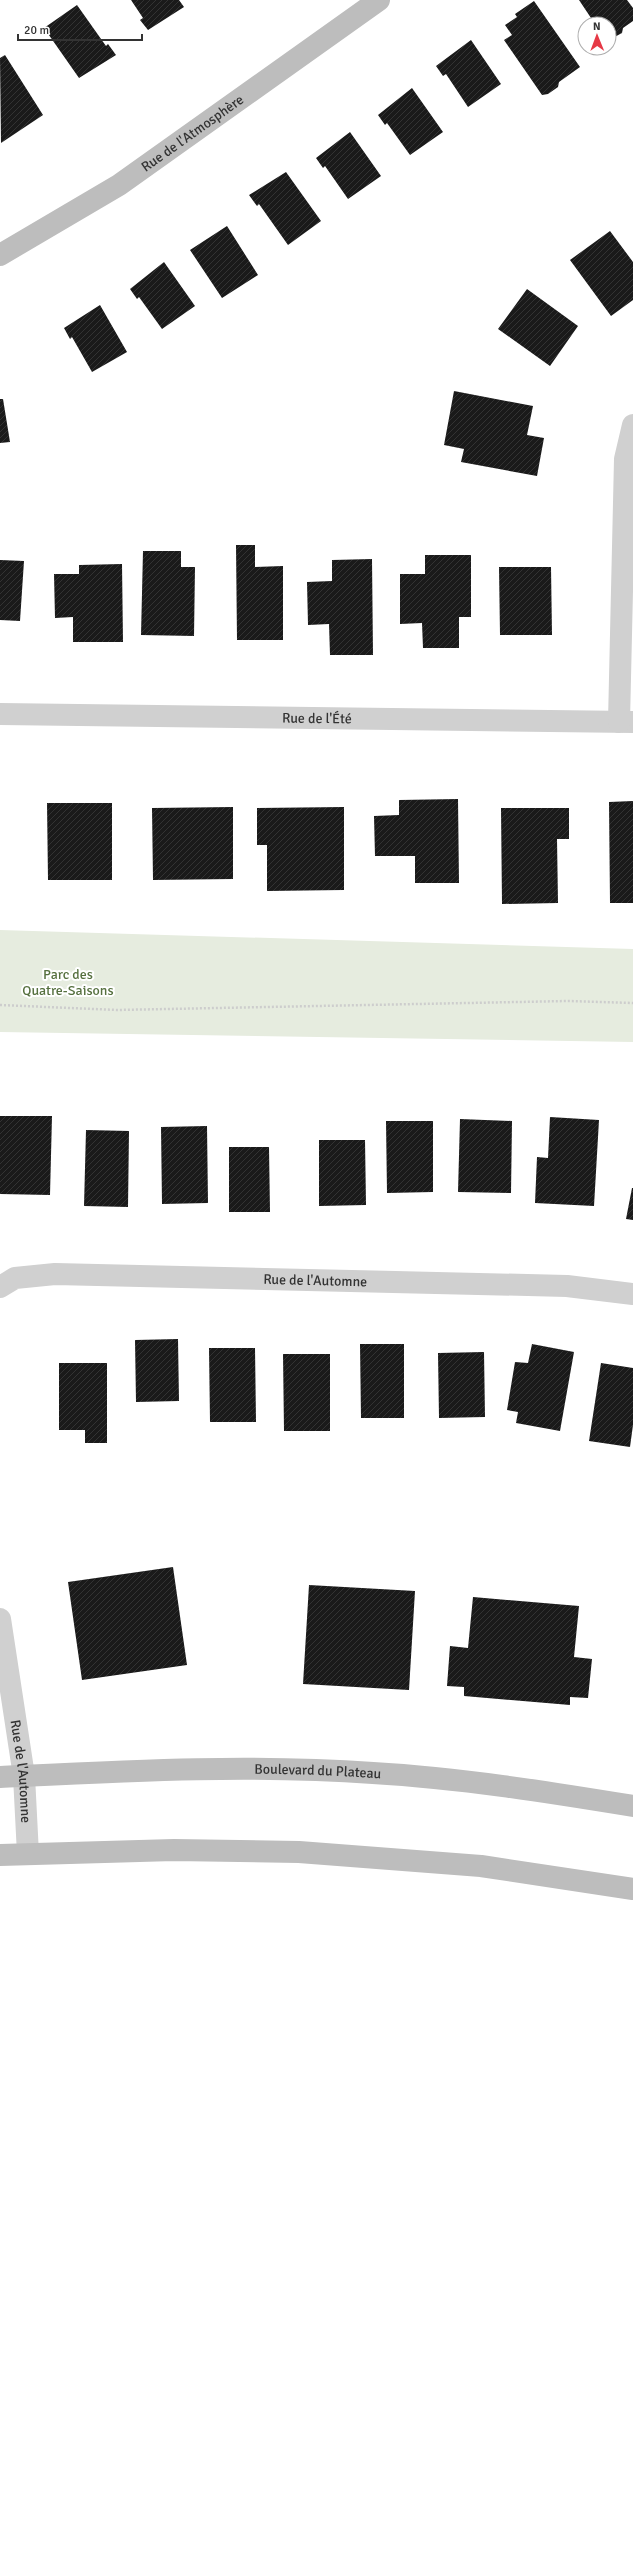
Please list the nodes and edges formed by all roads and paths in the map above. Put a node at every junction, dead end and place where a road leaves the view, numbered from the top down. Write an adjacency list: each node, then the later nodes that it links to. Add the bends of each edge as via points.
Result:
1 (379, 0): 2 (main road, Rue de l'Atmosphère, via 119,185)
2 (0, 255)
3 (633, 425): 5 (street, via 625,458)
4 (0, 714): 5 (street, Rue de l'Été)
5 (626, 722)
6 (633, 1003): 7 (path, via 568,1001 117,1010)
7 (0, 1005)
8 (0, 1287): 9 (street, Rue de l'Automne, via 15,1278 55,1274 567,1286)
9 (633, 1294)
10 (0, 1619): 11 (street, Rue de l'Automne)
11 (24, 1776): 12 (main road, Boulevard du Plateau); 13 (main road, Boulevard du Plateau, via 154,1770 263,1769 373,1773 483,1783); 15 (street, Rue de l'Automne)
12 (0, 1777)
13 (633, 1806)
14 (0, 1854): 15 (main road)
15 (28, 1854): 16 (main road, via 174,1850 299,1852 481,1866)
16 (633, 1889)

